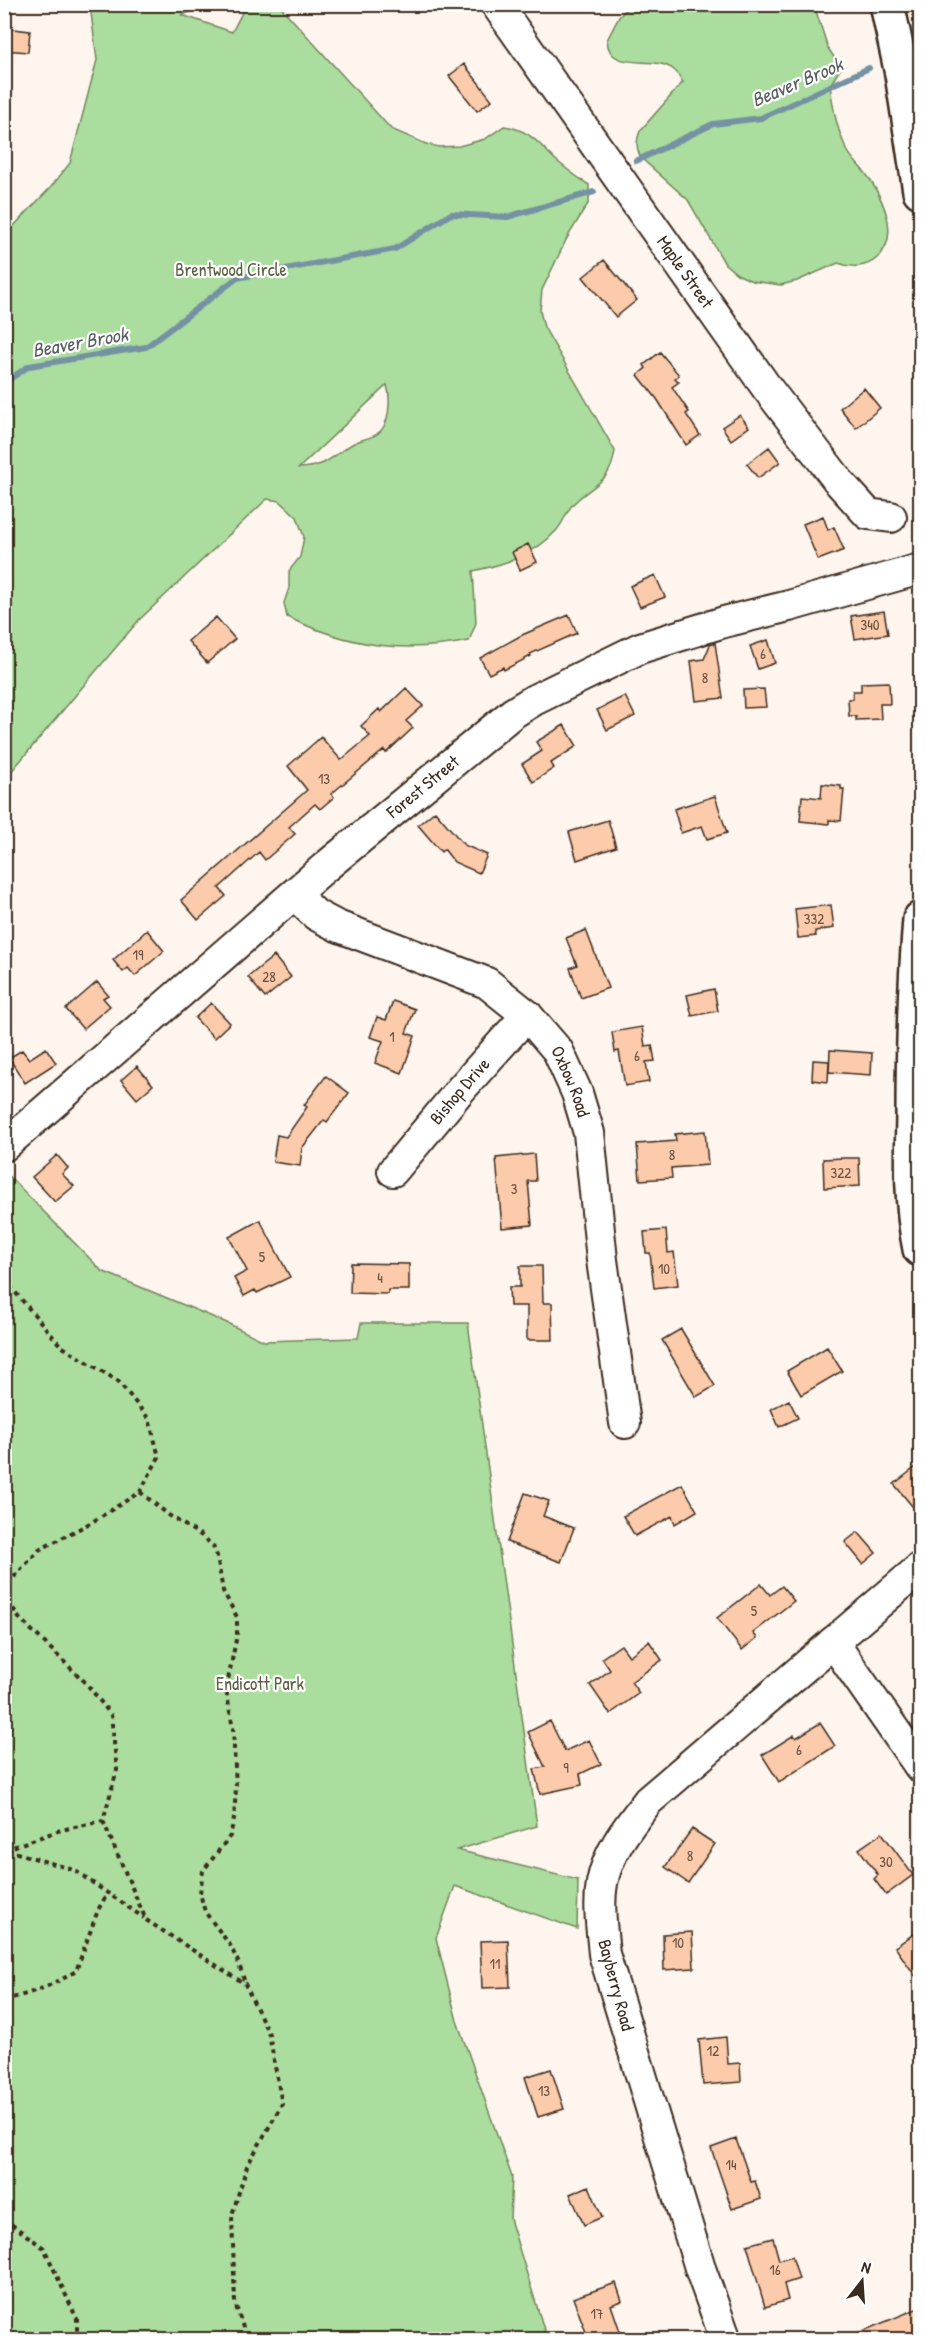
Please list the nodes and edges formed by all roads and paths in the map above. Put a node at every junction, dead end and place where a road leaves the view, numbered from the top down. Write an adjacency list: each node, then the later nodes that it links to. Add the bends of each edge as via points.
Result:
1 (496, 4): 4 (street, Maple Street, via 767,388 840,483 868,514)
2 (887, 4): 3 (main road)
3 (921, 191)
4 (891, 517)
5 (921, 569): 6 (street, Forest Street, via 640,648 534,700 513,713)
6 (295, 895): 8 (street, Oxbow Road, via 316,915 337,926 487,983); 9 (street, Forest Street)
7 (921, 919): 11 (main road, via 913,1032 912,1162 916,1231)
8 (527, 1015): 10 (street, Bishop Drive); 13 (street, Oxbow Road, via 558,1051 589,1133)
9 (4, 1146)
10 (393, 1171)
11 (921, 1249)
12 (4, 1279): 14 (path, via 61,1346 118,1381 149,1419 159,1457)
13 (625, 1423)
14 (140, 1492): 16 (path, via 39,1550); 24 (path, via 213,1546 223,1591 237,1617 226,1690 233,1728 234,1819 230,1836 203,1871 200,1893 205,1912 230,1945)
15 (921, 1568): 18 (street, Bayberry Road)
16 (4, 1588)
17 (4, 1593): 20 (path, via 19,1618 86,1683 111,1715 117,1770)
18 (833, 1642): 19 (street); 29 (street, Bayberry Road, via 648,1801 623,1834 602,1883 604,1954 701,2271)
19 (921, 1767)
20 (103, 1821): 21 (path, via 61,1830); 23 (path)
21 (6, 1850): 22 (path, via 67,1867)
22 (108, 1892): 23 (path); 25 (path, via 76,1971 57,1983)
23 (146, 1920): 24 (path)
24 (245, 1984): 28 (path, via 269,2034 282,2104 247,2166 232,2215 235,2303)
25 (4, 2000)
26 (4, 2219): 27 (path, via 44,2248 77,2319)
27 (77, 2340)
28 (248, 2340)
29 (726, 2340)

